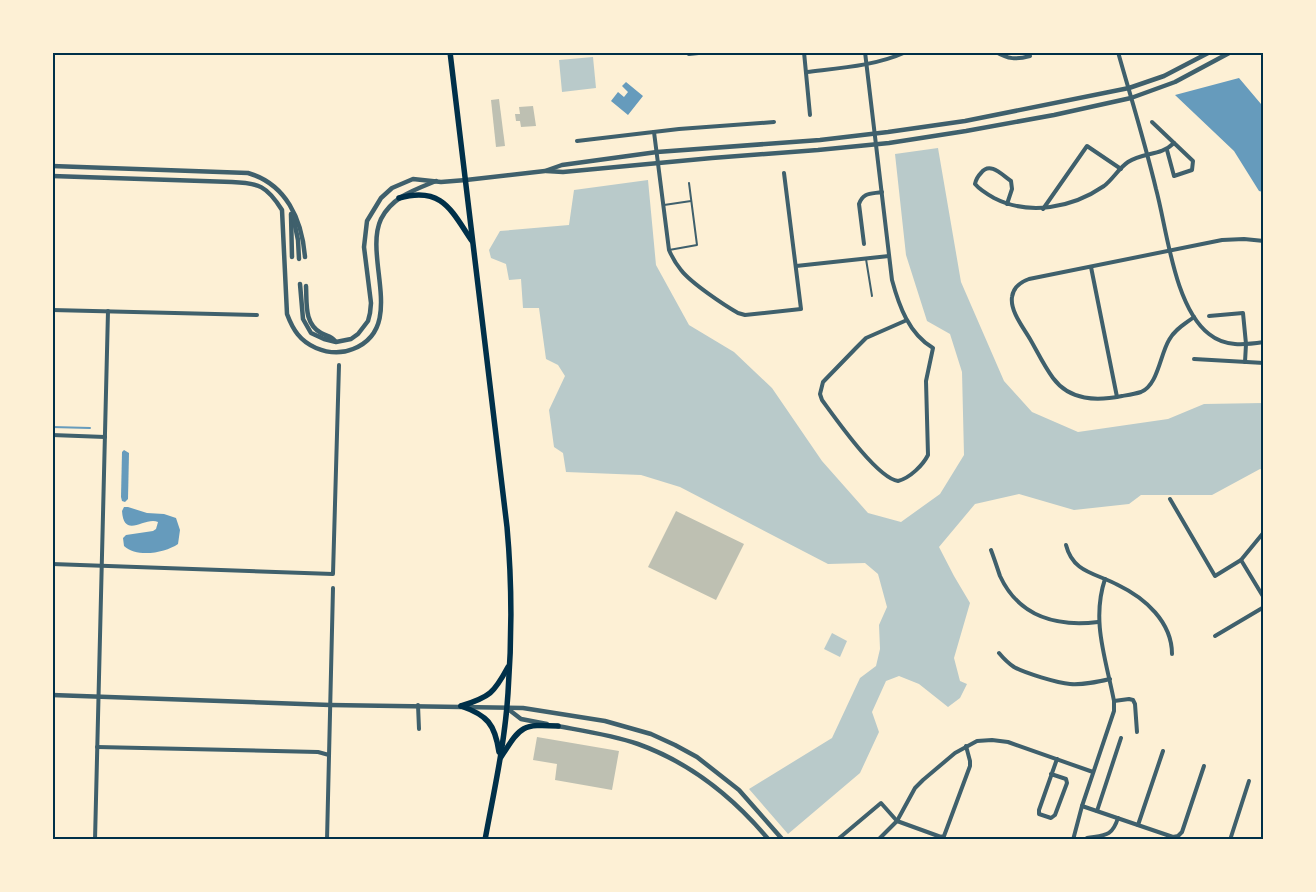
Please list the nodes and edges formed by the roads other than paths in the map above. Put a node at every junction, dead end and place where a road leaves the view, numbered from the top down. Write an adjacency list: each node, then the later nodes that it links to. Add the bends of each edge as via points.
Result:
1 (450, 52): 34 (main road)
2 (686, 52): 3 (street)
3 (708, 52)
4 (804, 52): 13 (street)
5 (865, 52): 12 (street)
6 (906, 52): 12 (street)
7 (996, 52): 11 (street, via 1017,60)
8 (1118, 52): 14 (street)
9 (1210, 52): 14 (street, via 1164,76)
10 (1231, 52): 15 (street, via 1175,82)
11 (1030, 56)
12 (867, 64): 13 (street); 20 (street)
13 (807, 72): 16 (street)
14 (1129, 88): 15 (street); 20 (street, via 965,121)
15 (1131, 98): 23 (street, via 976,130); 26 (street)
16 (810, 115)
17 (774, 122): 19 (street)
18 (1152, 122): 22 (street)
19 (654, 132): 21 (street); 25 (street)
20 (875, 134): 23 (street); 25 (street)
21 (577, 141)
22 (1174, 143): 24 (street); 24 (street, via 1193,161 1192,170 1174,176)
23 (876, 144): 27 (street); 36 (street)
24 (1167, 150): 26 (street)
25 (657, 152): 27 (street); 30 (street, via 562,165)
26 (1147, 155): 29 (street, via 1129,161); 47 (street)
27 (658, 162): 30 (street); 40 (street)
28 (52, 166): 42 (street, via 248,173 275,186)
29 (1121, 169): 41 (street, via 1096,191 1069,203); 41 (street, via 1087,146)
30 (545, 171): 34 (street)
31 (784, 173): 53 (street)
32 (53, 176): 37 (street, via 247,182 260,186 274,197 282,210 287,314 291,325 307,344 330,352 358,347 378,324 381,305 377,232 389,206)
33 (437, 180): 34 (street); 37 (street); 64 (street, via 401,183 375,206 367,221 364,247 371,303 368,321 351,339)
34 (466, 180): 44 (main road)
35 (689, 183): 38 (lane)
36 (882, 192): 45 (street, via 861,198); 48 (street)
37 (399, 198): 44 (main road, via 414,194 442,201 452,210)
38 (691, 202): 40 (lane); 46 (lane, via 697,245)
39 (1007, 204): 39 (street, via 975,184 984,168 993,168 1011,181); 41 (street)
40 (663, 205): 46 (street)
41 (1043, 209)
42 (291, 210): 49 (street); 50 (street, via 304,240); 51 (street, via 298,240)
43 (1264, 241): 47 (street, via 1222,240)
44 (473, 242): 89 (main road, via 509,547)
45 (864, 244)
46 (669, 250): 53 (street, via 677,266 687,276 732,310 746,315 801,309)
47 (1170, 251): 54 (street); 62 (street, via 1181,290)
48 (889, 256): 52 (street); 63 (street, via 897,296)
49 (292, 257)
50 (305, 257)
51 (298, 258)
52 (866, 258): 53 (street); 57 (lane)
53 (796, 266)
54 (1091, 267): 71 (street); 71 (street, via 1025,280 1014,291 1012,304 1058,384 1084,398)
55 (300, 284): 64 (street, via 303,320 311,333)
56 (306, 286): 64 (street, via 308,318 312,326)
57 (872, 296)
58 (52, 310): 59 (street)
59 (108, 311): 60 (street); 73 (street)
60 (257, 315)
61 (1209, 316): 66 (street, via 1242,313)
62 (1194, 317): 66 (street, via 1217,340); 71 (street, via 1170,338 1148,388)
63 (907, 320): 63 (street, via 866,338 823,382 820,394 853,442 887,477 898,481 907,478 928,455 926,381 933,348 918,337)
64 (336, 342)
65 (1264, 342): 66 (street)
66 (1246, 344): 68 (street)
67 (1194, 359): 68 (street)
68 (1245, 362): 69 (street)
69 (1264, 363)
70 (339, 365): 80 (street, via 333,574)
71 (1117, 397)
72 (52, 435): 73 (street)
73 (105, 437): 80 (street)
74 (1170, 500): 78 (street, via 1215,576)
75 (1264, 532): 78 (street)
76 (1066, 545): 81 (street, via 1068,554 1078,566)
77 (991, 550): 85 (street, via 1010,592 1033,613 1055,622)
78 (1240, 560): 83 (street)
79 (52, 564): 80 (street)
80 (101, 567): 92 (street)
81 (1105, 579): 85 (street, via 1098,602); 88 (street, via 1130,591 1154,611 1171,637)
82 (333, 588): 94 (street)
83 (1264, 598)
84 (1264, 607): 86 (street)
85 (1098, 622): 90 (street)
86 (1215, 636)
87 (999, 653): 90 (street, via 1016,668 1058,682 1084,684)
88 (1172, 654)
89 (510, 665): 96 (main road, via 494,690 475,702); 97 (main road)
90 (1110, 679): 93 (street)
91 (52, 695): 92 (street)
92 (98, 697): 94 (street); 103 (street)
93 (1114, 700): 100 (street, via 1133,700); 109 (street, via 1112,721)
94 (330, 705): 95 (street); 105 (street)
95 (418, 705): 96 (street); 99 (street)
96 (461, 706): 97 (street); 106 (main road, via 474,710 490,722)
97 (507, 708): 98 (street, via 521,719); 106 (main road); 123 (street, via 605,721 675,744 712,767 739,790)
98 (558, 726): 106 (main road, via 524,727 514,736); 122 (street, via 622,740 668,757 738,805)
99 (419, 729)
100 (1137, 732)
101 (1121, 738): 113 (street)
102 (966, 746): 107 (street, via 984,740 1000,740); 115 (street, via 915,788); 115 (street, via 970,766 944,836)
103 (97, 747): 105 (street, via 318,752); 119 (street)
104 (1163, 751): 116 (street)
105 (329, 755): 120 (street)
106 (500, 759): 121 (main road)
107 (1057, 759): 109 (street); 110 (street)
108 (1204, 766): 117 (street, via 1182,832 1173,837)
109 (1093, 772): 112 (street)
110 (1052, 774): 110 (street, via 1039,810 1039,814 1051,818 1056,815 1067,783 1066,779)
111 (1249, 781): 128 (street)
112 (1082, 806): 113 (street); 126 (street)
113 (1096, 811): 114 (street)
114 (1118, 818): 116 (street); 118 (street, via 1115,828 1108,834)
115 (897, 821): 124 (street, via 881,803); 125 (street)
116 (1138, 825): 117 (street)
117 (1163, 833): 127 (street)
118 (1087, 838)
119 (95, 840)
120 (327, 840)
121 (485, 840)
122 (769, 840)
123 (782, 840)
124 (837, 840)
125 (878, 840)
126 (1073, 840)
127 (1160, 840)
128 (1230, 840)

